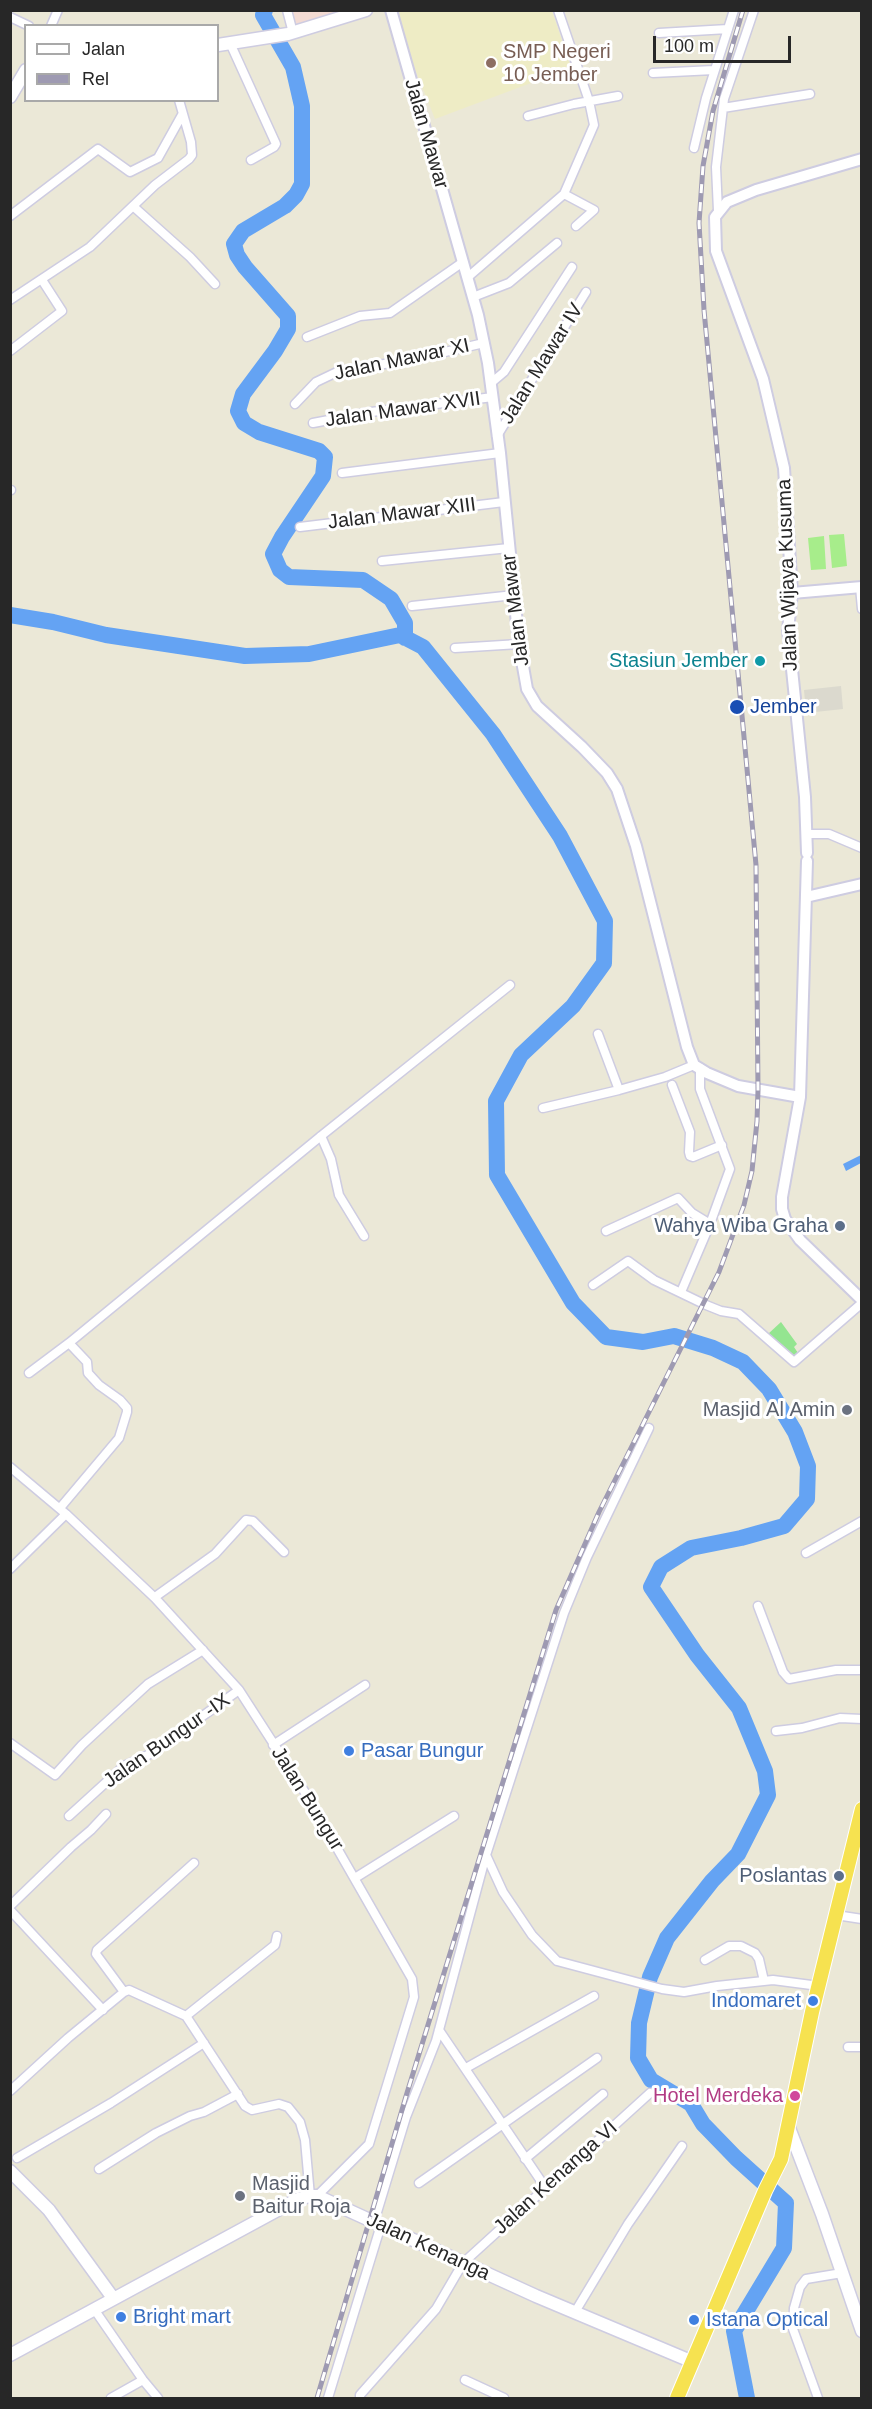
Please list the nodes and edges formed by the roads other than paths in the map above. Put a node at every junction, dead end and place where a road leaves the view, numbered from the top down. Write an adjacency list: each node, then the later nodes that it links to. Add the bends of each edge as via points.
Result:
1 (58, 10): 10 (street)
2 (287, 10): 12 (street)
3 (366, 10): 12 (main road)
4 (392, 10): 35 (street, Jalan Mawar)
5 (558, 10): 21 (street)
6 (734, 10): 11 (street)
7 (754, 10): 23 (street)
8 (10, 17): 9 (street)
9 (25, 24)
10 (52, 24)
11 (728, 28): 13 (street); 15 (street)
12 (290, 33): 14 (main road)
13 (659, 33)
14 (224, 44): 28 (street, via 276,144)
15 (714, 70): 17 (street); 26 (street)
16 (24, 73): 20 (main road)
17 (653, 73)
18 (810, 94): 23 (street)
19 (618, 96): 21 (street)
20 (10, 97)
21 (589, 101): 25 (street); 29 (street, via 594,125)
22 (181, 102): 24 (street)
23 (723, 108): 31 (street, via 716,167)
24 (182, 115): 30 (street, via 192,155); 32 (street, via 158,158 129,172 98,149)
25 (528, 116)
26 (694, 148)
27 (861, 159): 31 (street, via 756,190 726,202)
28 (250, 160)
29 (564, 194): 33 (street, via 594,210); 37 (street)
30 (134, 207): 38 (street, via 90,247); 39 (street)
31 (718, 211): 58 (street, Jalan Wijaya Kusuma, via 716,251 763,379 784,468)
32 (10, 216)
33 (576, 226)
34 (557, 243): 41 (street, via 509,283)
35 (463, 262): 37 (street, Jalan Mawar); 43 (street, via 390,313 360,316)
36 (572, 267): 46 (street, via 504,372)
37 (468, 277): 41 (street, Jalan Mawar)
38 (42, 280): 42 (street); 45 (street, via 62,311)
39 (215, 284)
40 (586, 292): 50 (street, Jalan Mawar IV)
41 (473, 297): 44 (street, Jalan Mawar)
42 (10, 300)
43 (307, 337)
44 (483, 343): 46 (street, Jalan Mawar); 48 (street, Jalan Mawar XI, via 339,371 316,382)
45 (10, 351)
46 (491, 383): 47 (street, Jalan Mawar)
47 (493, 397): 49 (street, Jalan Mawar XVII); 50 (street, Jalan Mawar)
48 (296, 404)
49 (313, 423)
50 (497, 436): 51 (street, Jalan Mawar)
51 (500, 453): 52 (street); 53 (street, Jalan Mawar)
52 (342, 473)
53 (504, 502): 54 (street, Jalan Mawar XIII); 55 (street, Jalan Mawar)
54 (300, 527)
55 (509, 548): 56 (street); 59 (street, Jalan Mawar)
56 (382, 561)
57 (861, 587): 58 (street); 61 (street)
58 (792, 593): 64 (street, Jalan Wijaya Kusuma, via 788,630)
59 (514, 595): 60 (street); 62 (street, Jalan Mawar)
60 (412, 606)
61 (861, 609)
62 (519, 644): 63 (street); 70 (street, Jalan Mawar, via 526,689 537,706 582,747 617,789 636,846 687,1047)
63 (455, 648)
64 (807, 834): 65 (street, via 829,834); 67 (street, Jalan Wijaya Kusuma)
65 (861, 848)
66 (861, 884): 67 (street)
67 (806, 897): 73 (street, Jalan Wijaya Kusuma)
68 (510, 985): 75 (street)
69 (598, 1034): 72 (street)
70 (697, 1067): 72 (street); 73 (street, via 738,1086); 76 (street, via 700,1089)
71 (672, 1085): 76 (street, via 690,1132 690,1156)
72 (619, 1090): 74 (street)
73 (800, 1097): 82 (street, Jalan Wijaya Kusuma, via 782,1197 785,1219 800,1240)
74 (543, 1108)
75 (321, 1136): 79 (street, via 339,1195); 83 (street)
76 (722, 1145): 77 (street, via 730,1168)
77 (710, 1224): 78 (street, via 692,1214 678,1198); 81 (street)
78 (606, 1231)
79 (364, 1236)
80 (593, 1286): 81 (street, via 626,1261)
81 (681, 1292): 82 (street, via 721,1311 739,1314 794,1362)
82 (861, 1301)
83 (69, 1343): 84 (street); 87 (street, via 87,1362 88,1373 120,1400 127,1412 120,1438)
84 (29, 1372)
85 (649, 1428): 106 (street, via 564,1613)
86 (10, 1467): 87 (street, Jalan Bungur)
87 (63, 1511): 91 (street); 92 (street, Jalan Bungur)
88 (861, 1521): 90 (street)
89 (284, 1552): 92 (street, via 253,1521 246,1520 214,1554)
90 (806, 1553)
91 (10, 1569)
92 (154, 1597): 94 (street, Jalan Bungur)
93 (758, 1606): 95 (street, via 789,1679 836,1670)
94 (203, 1650): 97 (street, Jalan Bungur); 100 (street, via 148,1684 55,1774)
95 (861, 1670)
96 (365, 1685): 101 (street)
97 (239, 1690): 101 (street, Jalan Bungur); 104 (street, Jalan Bungur -IX, via 148,1755 124,1766)
98 (861, 1719): 99 (street, via 840,1718)
99 (776, 1731)
100 (10, 1743)
101 (273, 1745): 108 (street, Jalan Bungur)
102 (861, 1809): 110 (highway)
103 (106, 1814): 109 (street)
104 (69, 1816)
105 (454, 1816): 108 (street)
106 (486, 1855): 114 (street, via 503,1892 532,1935 557,1961 684,1992); 120 (street)
107 (194, 1863): 116 (street, via 97,1950 96,1954)
108 (355, 1878): 139 (street, Jalan Bungur, via 412,1979 414,1997 369,2144)
109 (10, 1908): 118 (street)
110 (836, 1915): 111 (street); 115 (highway)
111 (861, 1919)
112 (277, 1936): 119 (street, via 275,1946)
113 (705, 1960): 114 (street, via 729,1946 741,1946 759,1959)
114 (764, 1981): 115 (street)
115 (819, 1986): 131 (highway)
116 (124, 1992): 118 (street); 119 (street, via 129,1990)
117 (594, 1996): 125 (street)
118 (103, 2010): 126 (street)
119 (184, 2015): 121 (street)
120 (439, 2030): 125 (street); 140 (street, via 406,2117)
121 (204, 2043): 128 (street); 133 (street)
122 (861, 2046): 123 (street)
123 (848, 2047)
124 (597, 2058): 130 (street)
125 (466, 2068): 130 (street)
126 (10, 2091)
127 (650, 2093): 138 (street, Jalan Kenanga VI)
128 (238, 2094): 135 (street, via 156,2133); 139 (street, via 252,2110 279,2104 288,2107 300,2122)
129 (603, 2094): 134 (street)
130 (502, 2125): 134 (street); 137 (street)
131 (789, 2128): 142 (main road); 149 (highway, via 781,2158)
132 (682, 2146): 146 (street, via 628,2224)
133 (17, 2158)
134 (525, 2158): 138 (street)
135 (99, 2169)
136 (10, 2171): 143 (main road, via 48,2210)
137 (419, 2183)
138 (545, 2187): 141 (street, Jalan Kenanga VI)
139 (314, 2196): 140 (main road, Jalan Kenanga); 143 (main road, via 298,2199)
140 (378, 2224): 141 (main road, Jalan Kenanga); 154 (street)
141 (463, 2262): 146 (main road, Jalan Kenanga); 155 (street, Jalan Kenanga VI, via 436,2309)
142 (842, 2273): 144 (main road); 158 (street, via 806,2279 794,2308 793,2329)
143 (113, 2298): 145 (main road)
144 (856, 2300): 147 (main road)
145 (94, 2309): 148 (main road); 150 (street)
146 (575, 2312): 149 (main road, Jalan Kenanga)
147 (861, 2331)
148 (10, 2355)
149 (693, 2362): 157 (highway)
150 (143, 2380): 152 (street); 153 (street)
151 (465, 2380): 156 (street)
152 (111, 2398)
153 (158, 2398)
154 (328, 2398)
155 (360, 2398)
156 (504, 2398)
157 (677, 2398)
158 (818, 2398)

